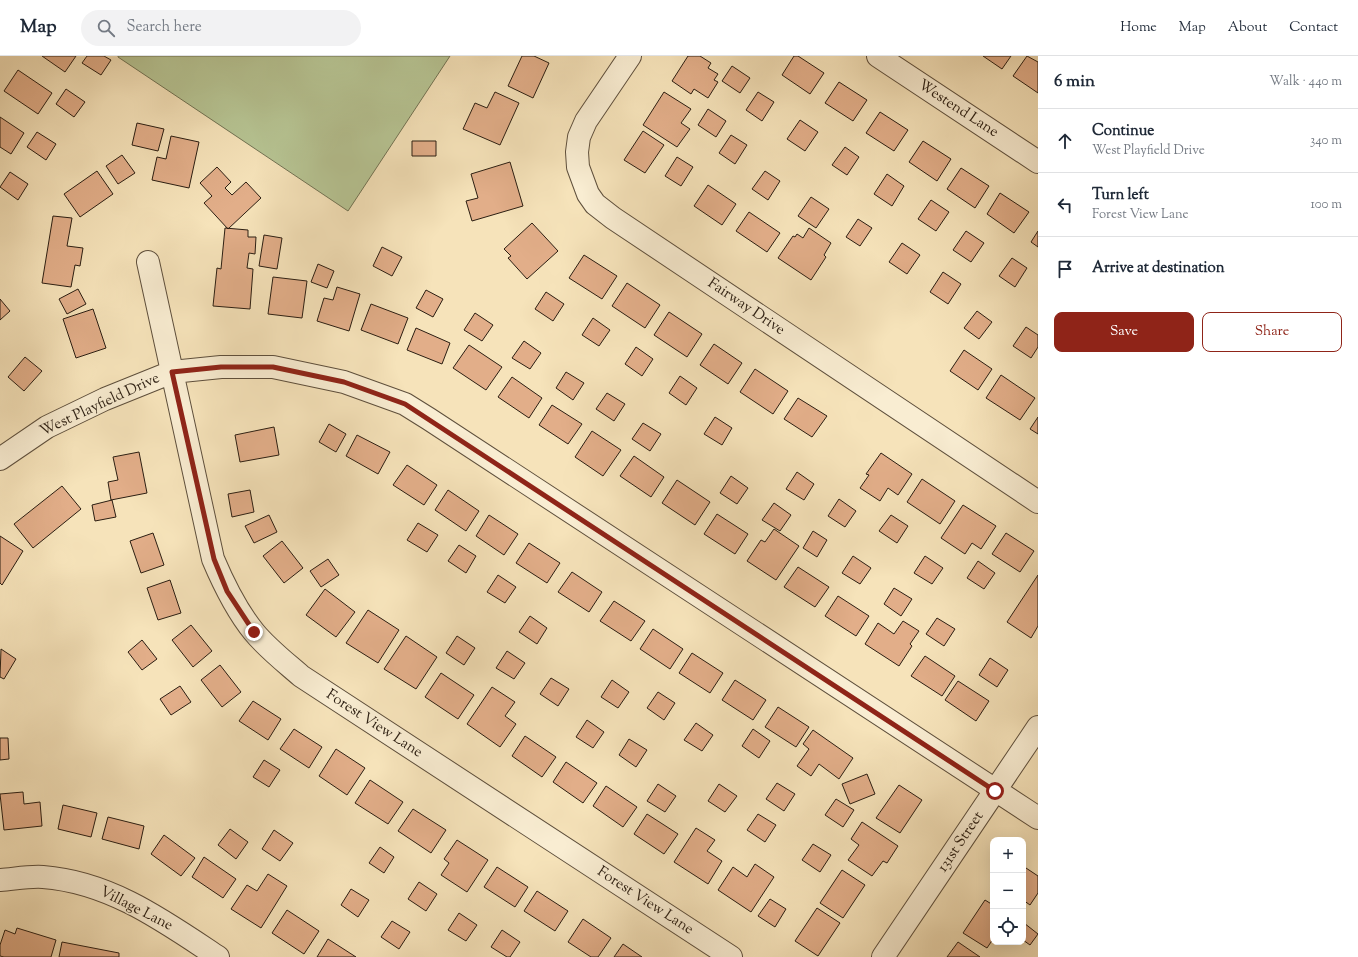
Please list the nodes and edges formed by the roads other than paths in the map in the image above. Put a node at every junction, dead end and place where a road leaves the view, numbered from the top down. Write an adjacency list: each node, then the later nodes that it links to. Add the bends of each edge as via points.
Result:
1 (630, 56): 7 (street, Fairway Drive, via 586,121 579,137 578,167 588,194 595,204)
2 (878, 56): 3 (street, Westend Lane)
3 (1038, 162)
4 (148, 262): 5 (street, Forest View Lane)
5 (172, 372): 6 (street, West Playfield Drive, via 105,399 46,427); 9 (street, West Playfield Drive, via 221,367 273,367 344,382 405,404); 13 (street, Forest View Lane, via 214,559 227,591 254,632 301,676)
6 (0, 459)
7 (1038, 502)
8 (1038, 727): 9 (street, 131st Street)
9 (995, 791): 10 (street, West Playfield Drive); 14 (street, 131st Street)
10 (1038, 818)
11 (0, 880): 12 (street, Village Lane, via 41,877 67,880 97,888 157,917)
12 (218, 957)
13 (731, 957)
14 (883, 957)

